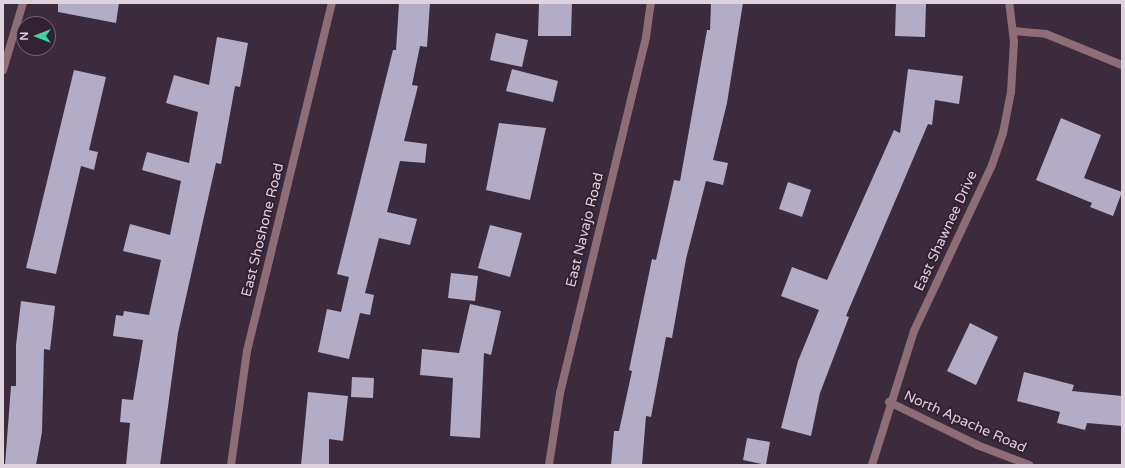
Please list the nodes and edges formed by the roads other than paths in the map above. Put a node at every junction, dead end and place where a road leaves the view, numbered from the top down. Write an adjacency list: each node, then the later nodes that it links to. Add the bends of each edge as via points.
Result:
1 (23, 3): 7 (street)
2 (332, 3): 9 (street, East Shoshone Road, via 247,351)
3 (651, 3): 10 (street, East Navajo Road, via 646,37 560,393)
4 (1009, 3): 5 (street, East Shawnee Drive)
5 (1013, 31): 6 (street, via 1046,34); 8 (street, East Shawnee Drive, via 1011,92 1003,133 992,164 914,331)
6 (1122, 65)
7 (3, 70)
8 (889, 402): 11 (street, East Shawnee Drive); 12 (street, North Apache Road, via 977,445)
9 (231, 465)
10 (550, 465)
11 (872, 465)
12 (1029, 465)

